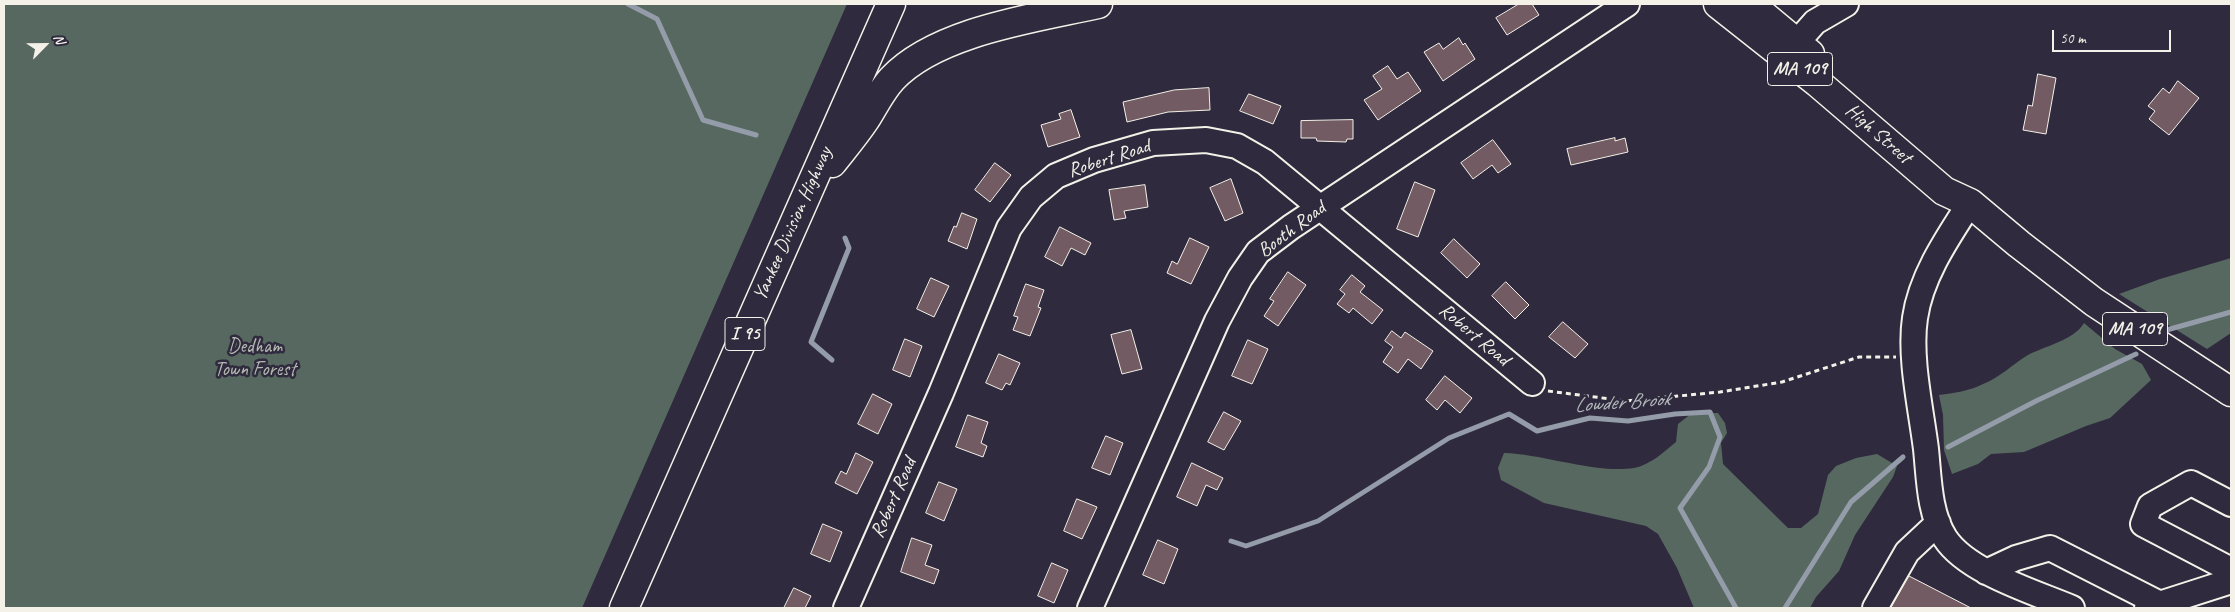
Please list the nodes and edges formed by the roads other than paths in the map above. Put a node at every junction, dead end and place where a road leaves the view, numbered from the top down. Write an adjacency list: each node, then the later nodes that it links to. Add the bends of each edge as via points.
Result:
1 (891, 4): 8 (main road, Yankee Division Highway / I 95)
2 (1098, 4): 8 (main road, via 976,33 924,54 892,78 865,120)
3 (1627, 4): 10 (street, Booth Road)
4 (1718, 4): 7 (main road, High Street / MA 109)
5 (1750, 4): 7 (main road, High Street / MA 109)
6 (1846, 4): 7 (street, via 1815,22)
7 (1790, 49): 9 (main road, High Street / MA 109, via 1886,130 1955,178)
8 (805, 198): 19 (main road, Yankee Division Highway / I 95)
9 (1970, 203): 12 (main road, High Street / MA 109, via 2094,302); 14 (street, via 1949,235 1922,289 1915,318 1914,358 1932,502)
10 (1320, 207): 11 (street, Robert Road); 20 (street, Robert Road, via 1265,162 1237,146 1206,140 1153,143 1094,160 1056,176 1037,192 1009,228 941,393); 21 (street, Booth Road, via 1258,252 1240,278 1213,329)
11 (1532, 383)
12 (2231, 392)
13 (2231, 504): 15 (street, via 2191,483 2150,506 2143,524)
14 (1938, 523): 16 (street, via 1955,549); 22 (street, via 1907,552)
15 (2231, 570)
16 (1986, 572): 18 (street, via 2016,558 2050,548); 23 (street)
17 (2231, 581): 18 (street)
18 (2154, 606)
19 (624, 608)
20 (846, 608)
21 (1090, 608)
22 (1874, 608)
23 (2072, 608)

